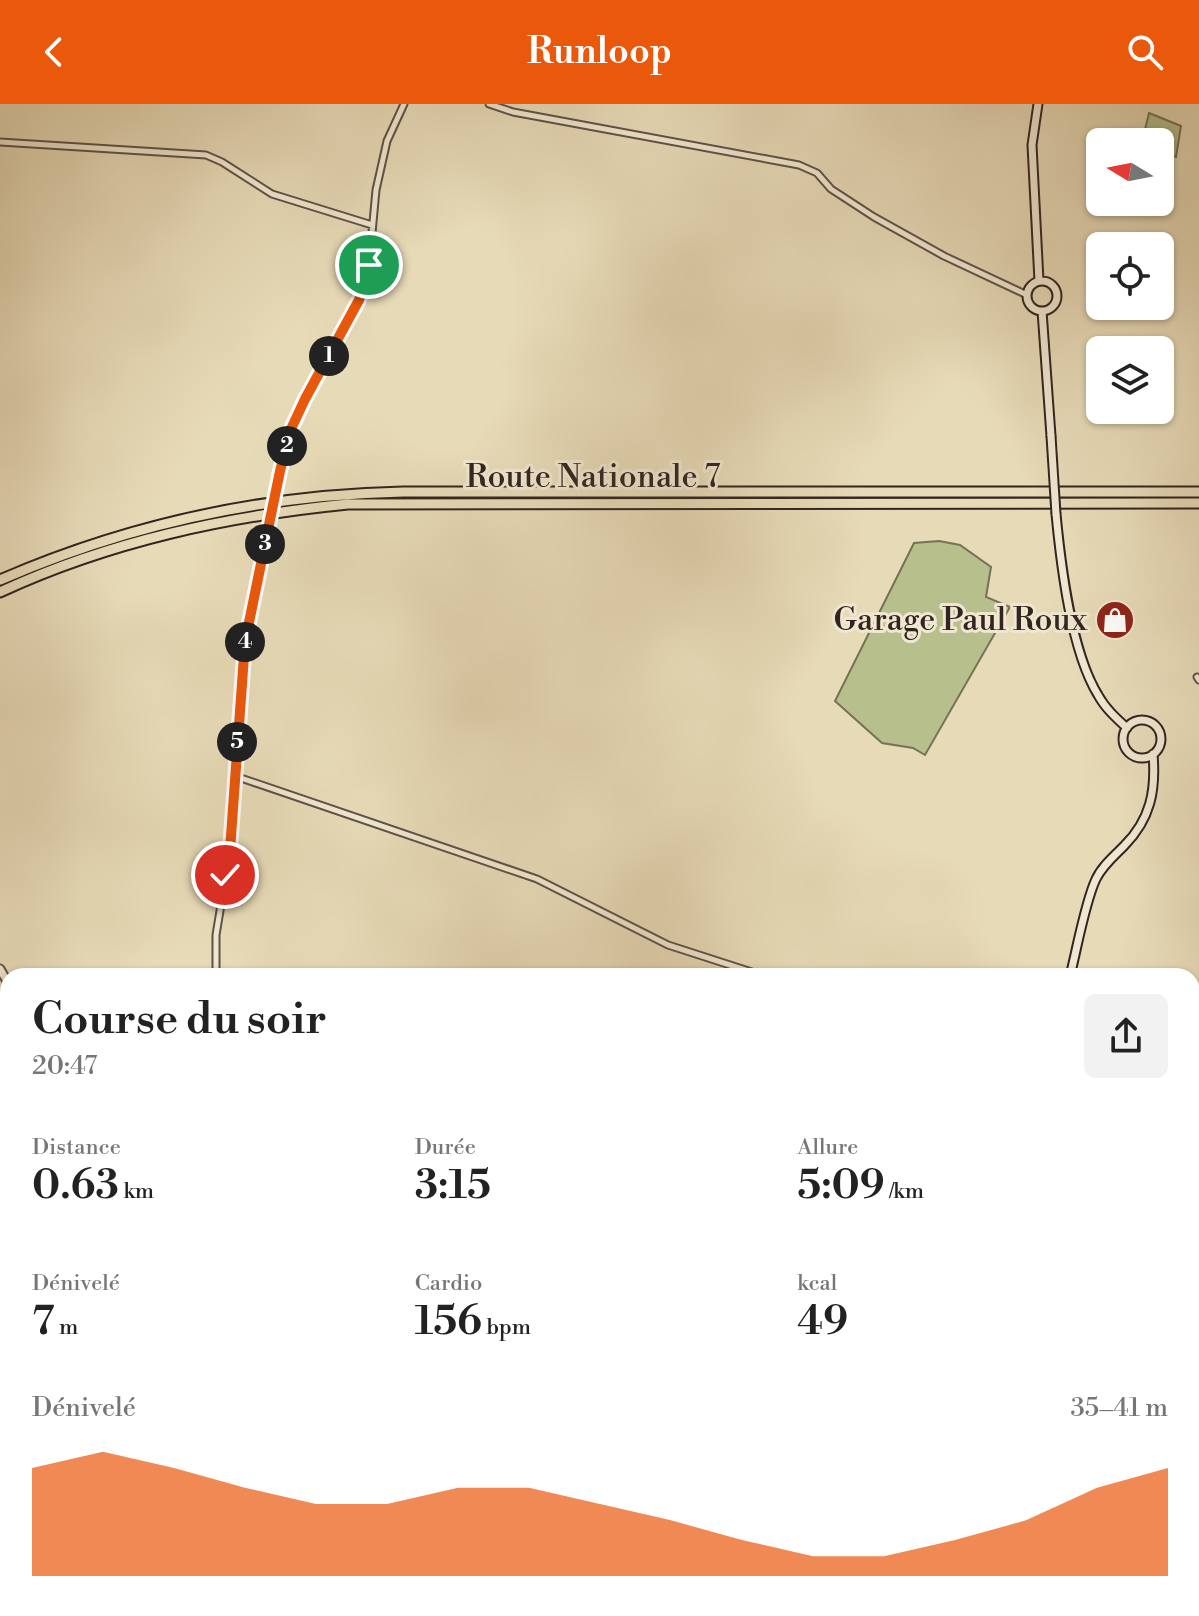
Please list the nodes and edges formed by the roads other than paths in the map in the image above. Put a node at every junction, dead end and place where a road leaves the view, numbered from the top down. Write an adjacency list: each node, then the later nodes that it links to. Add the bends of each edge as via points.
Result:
1 (404, 104): 5 (street, via 387,141)
2 (489, 104): 7 (street, via 799,165 886,224)
3 (1038, 104): 6 (main road, via 1032,145)
4 (0, 142): 5 (street, via 206,155 272,194)
5 (372, 225): 15 (street, bridge, via 359,300 291,429 245,642)
6 (1039, 281): 7 (main road); 8 (main road, via 1052,286 1056,295 1054,304)
7 (1027, 295): 8 (main road, via 1029,304)
8 (1042, 311): 13 (main road, bridge, via 1063,577 1096,693)
9 (1199, 492): 11 (highway, Route Nationale 7, via 323,495 157,525)
10 (1199, 503): 12 (highway, Route Nationale 7, via 348,504 256,514 165,534)
11 (0, 580)
12 (0, 592)
13 (1127, 728): 14 (main road, via 1123,739 1128,751 1138,757); 14 (main road, via 1137,720 1155,724 1161,741)
14 (1153, 754): 18 (main road, via 1154,786 1147,815 1095,881)
15 (235, 776): 16 (street); 17 (street, via 537,879 668,945)
16 (216, 968)
17 (739, 968)
18 (1072, 968)

